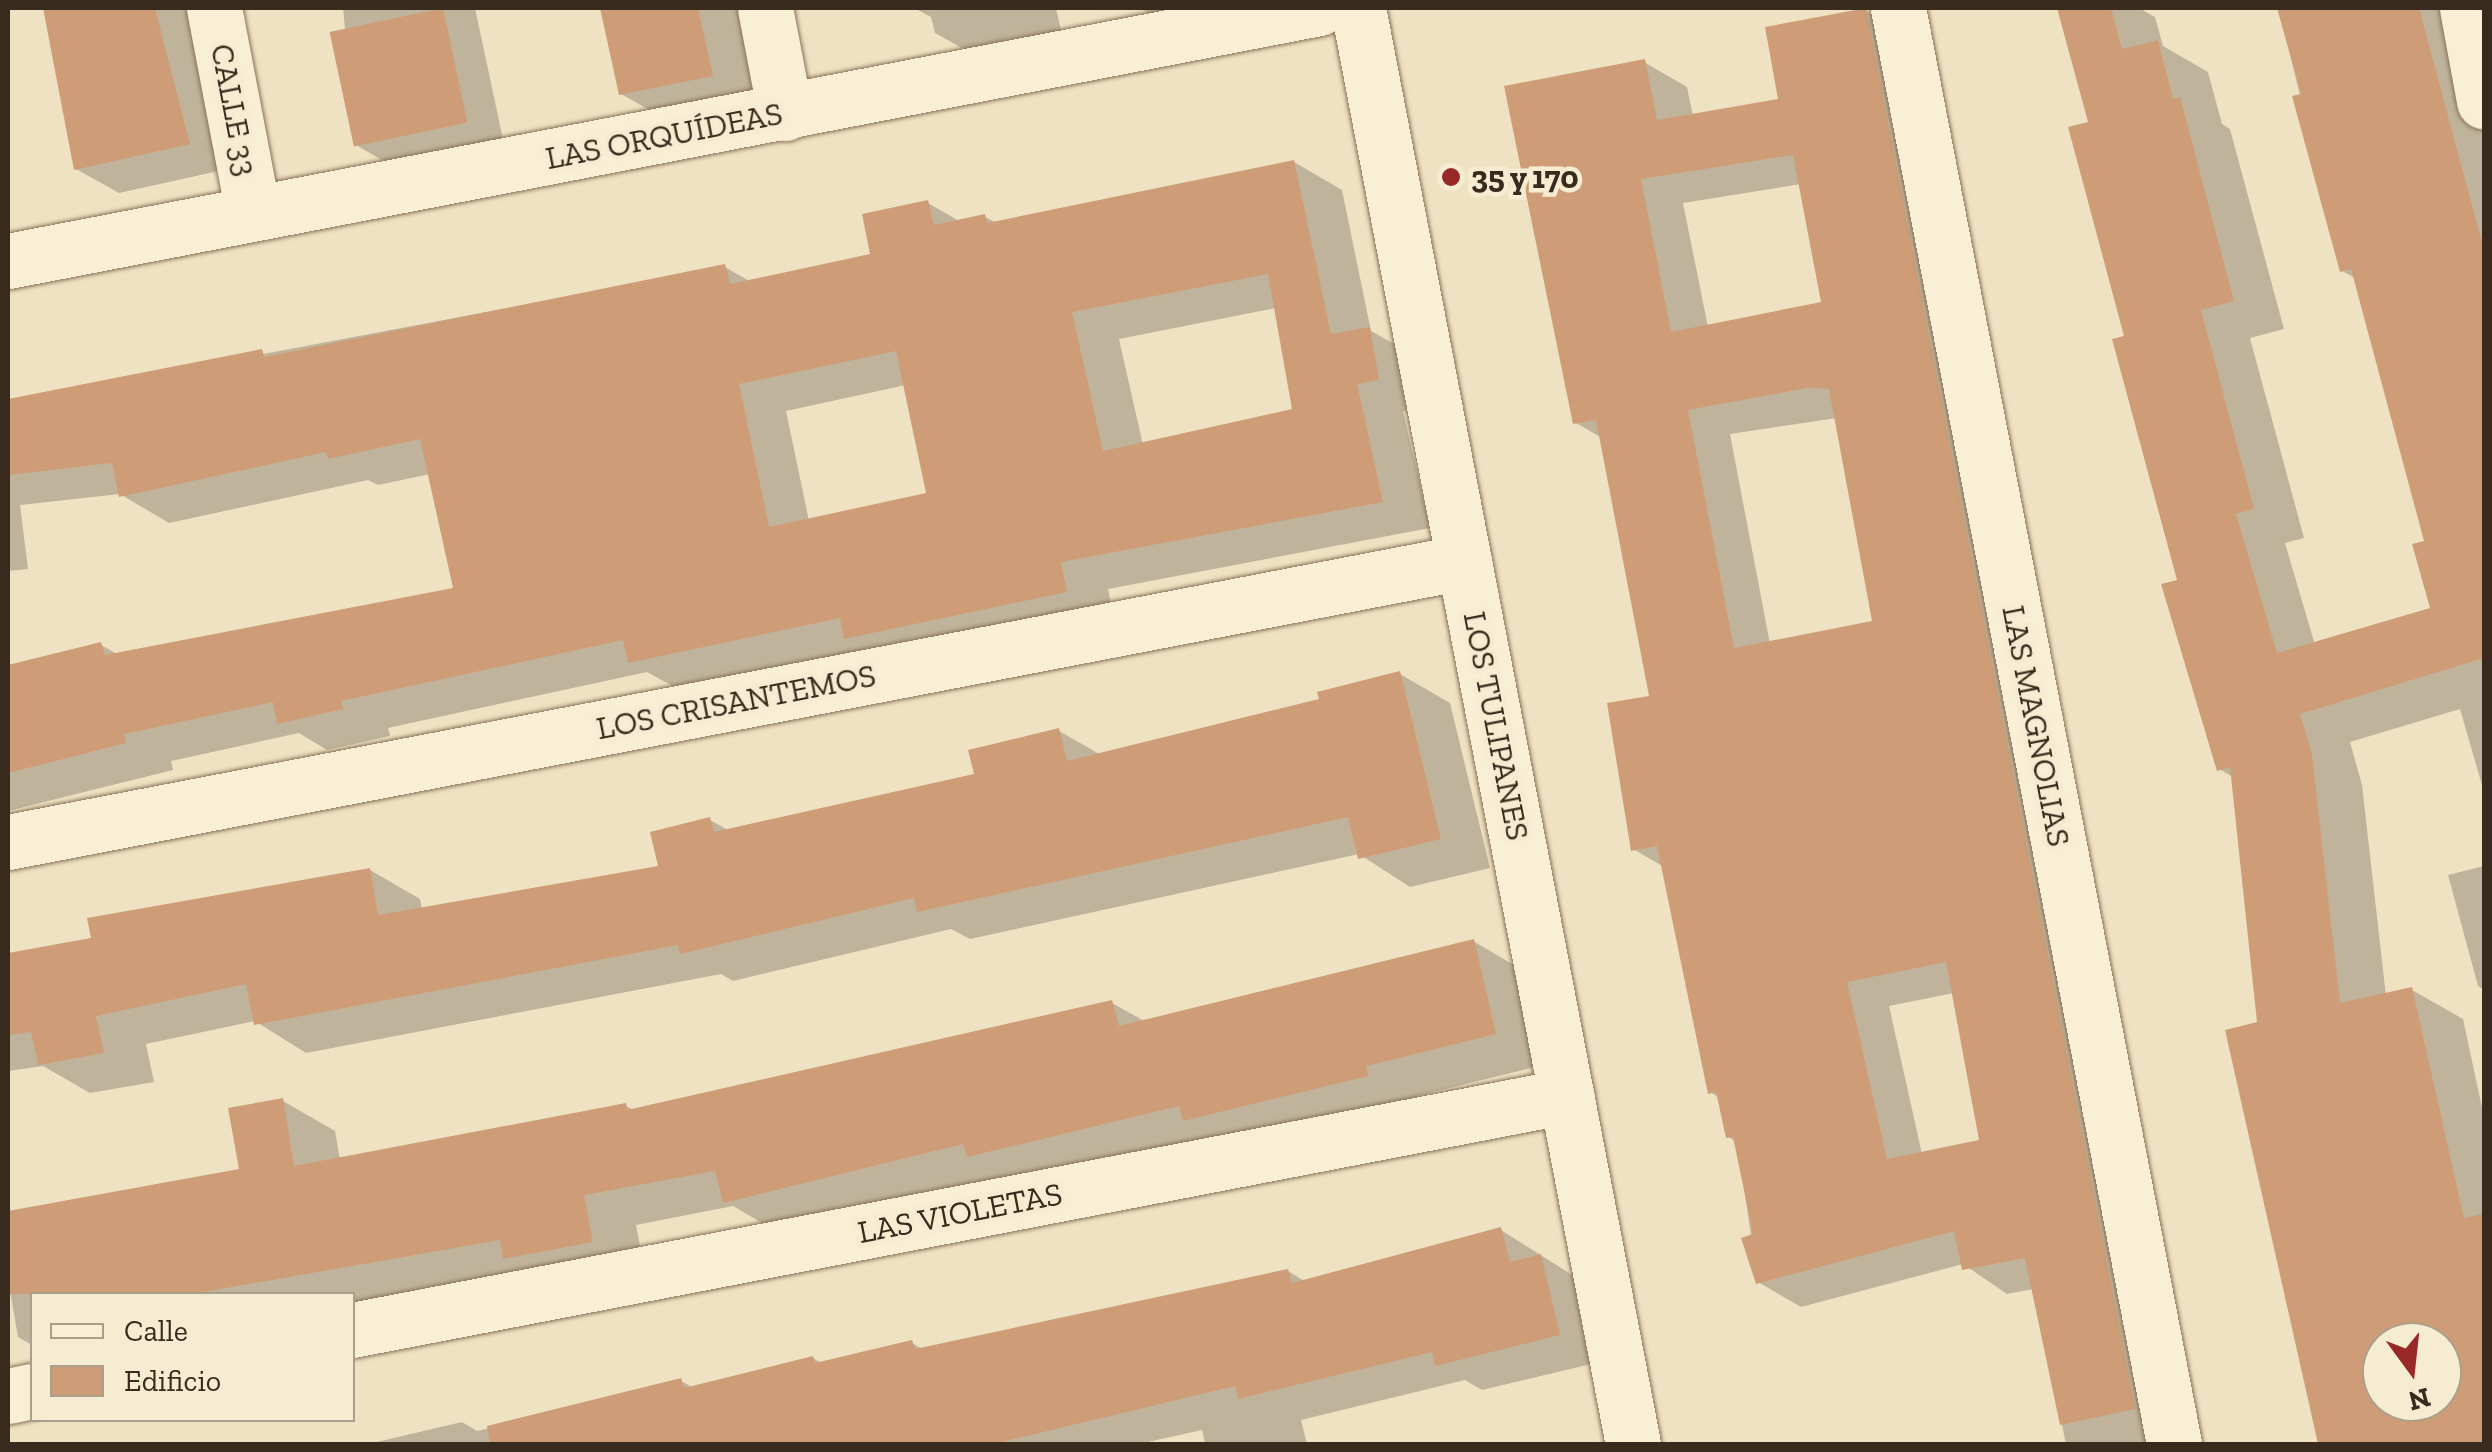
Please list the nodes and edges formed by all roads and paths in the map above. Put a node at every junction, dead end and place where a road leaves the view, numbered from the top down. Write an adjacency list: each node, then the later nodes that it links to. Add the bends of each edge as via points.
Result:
1 (214, 8): 9 (street, CALLE 33)
2 (765, 8): 8 (street)
3 (1319, 8): 8 (street, LAS ORQUÍDEAS)
4 (1358, 8): 11 (street, LOS TULIPANES)
5 (1898, 8): 16 (street, LAS MAGNOLIAS)
6 (2467, 8): 7 (street)
7 (2484, 101)
8 (785, 113): 9 (street, LAS ORQUÍDEAS)
9 (253, 213): 10 (street, LAS ORQUÍDEAS)
10 (8, 260)
11 (1464, 562): 12 (street, LOS CRISANTEMOS); 13 (street, LOS TULIPANES)
12 (8, 842)
13 (1567, 1096): 14 (street, LAS VIOLETAS); 15 (street, LOS TULIPANES)
14 (355, 1329)
15 (1634, 1444)
16 (2174, 1444)

